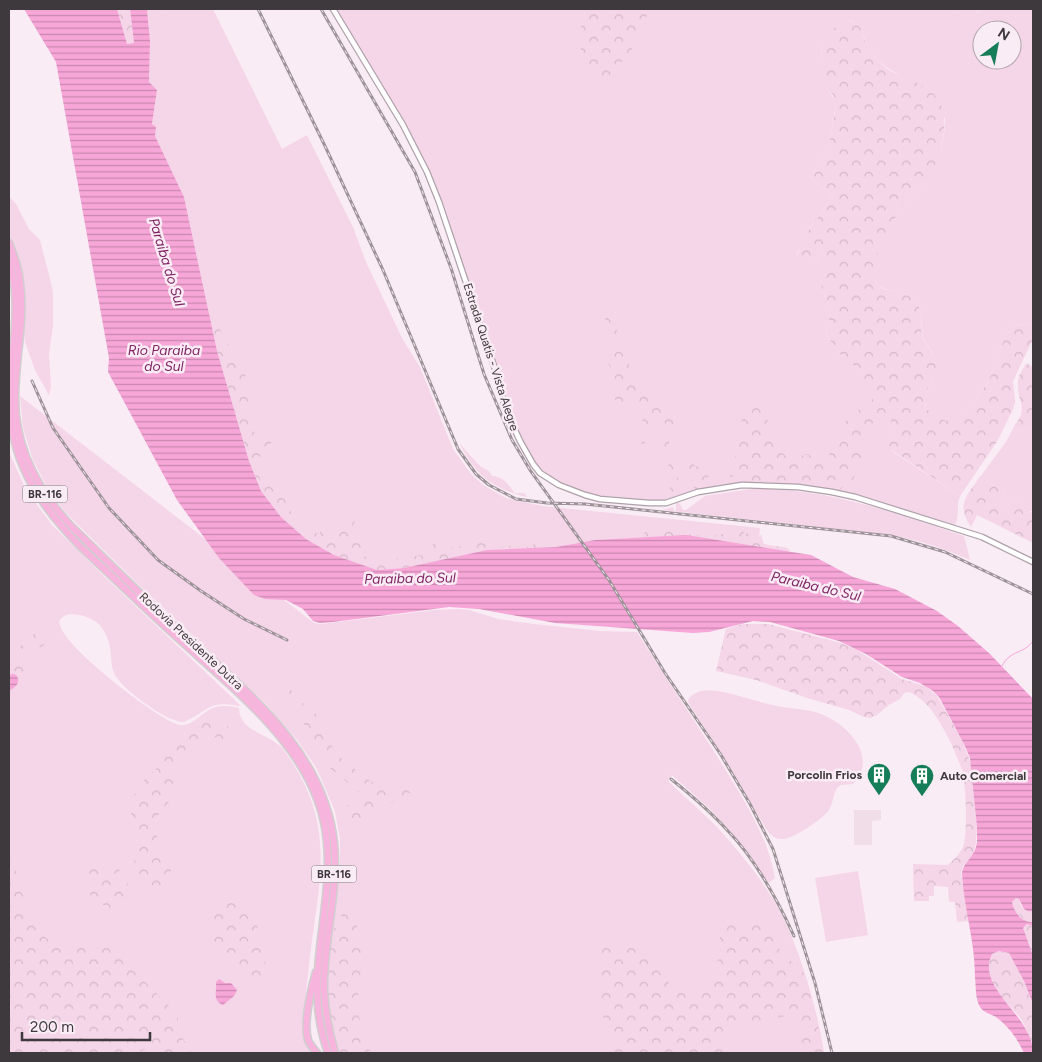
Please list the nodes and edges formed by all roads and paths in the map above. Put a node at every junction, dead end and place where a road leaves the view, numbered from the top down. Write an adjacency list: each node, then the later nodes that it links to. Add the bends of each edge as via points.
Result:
1 (333, 9): 4 (street, Estrada Quatis - Vista Alegre, via 403,125 427,172 440,202 506,411 540,473 585,495 649,504 666,504 698,492 742,485 832,492 994,542)
2 (9, 243): 5 (highway, Rodovia Presidente Dutra / BR-116, via 21,298 16,416 22,445 36,479 55,509 72,527)
3 (9, 260): 5 (highway, Rodovia Presidente Dutra / BR-116, via 16,294 10,407 16,446 38,497 62,528)
4 (1033, 562)
5 (227, 678): 6 (highway, Rodovia Presidente Dutra / BR-116)
6 (265, 716): 7 (highway, Rodovia Presidente Dutra / BR-116, via 301,764 318,798 323,818 328,866); 10 (highway, Rodovia Presidente Dutra / BR-116, via 300,751 311,770 324,800 332,832 334,879 324,990 326,1016)
7 (320, 957): 8 (highway, via 310,994 308,1021 309,1041); 9 (highway, Rodovia Presidente Dutra / BR-116, via 318,1006)
8 (317, 1053)
9 (328, 1053)
10 (335, 1053)

